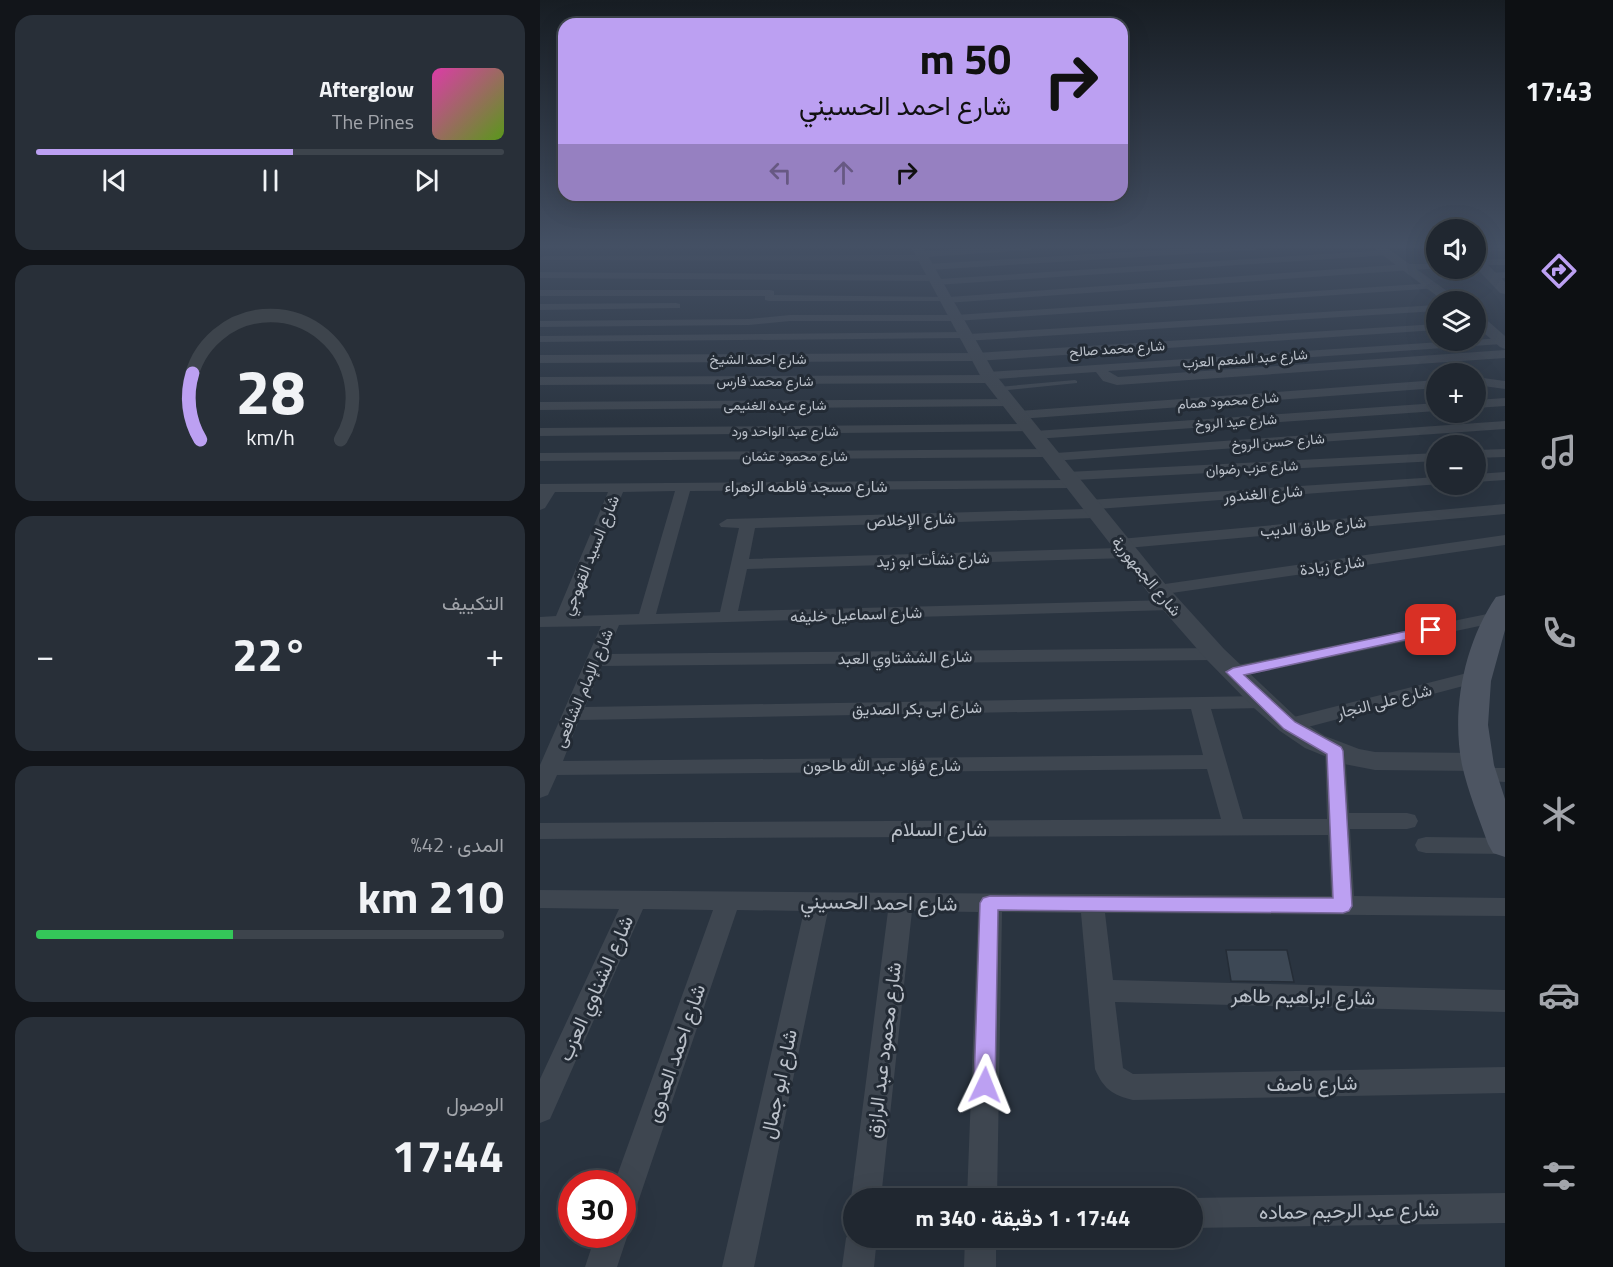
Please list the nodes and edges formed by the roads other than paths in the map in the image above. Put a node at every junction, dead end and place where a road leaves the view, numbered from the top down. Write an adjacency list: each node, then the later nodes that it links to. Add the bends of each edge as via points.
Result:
1 (669, 306): 7 (street)
2 (767, 306): 9 (street)
3 (845, 306): 9 (street)
4 (878, 306): 13 (street)
5 (949, 306): 16 (street, شارع الجمهورية)
6 (1366, 306): 8 (street)
7 (540, 307)
8 (1426, 309)
9 (768, 320): 10 (street); 13 (street)
10 (540, 324)
11 (1426, 328): 16 (street, شارع محمد صالح)
12 (1486, 329): 15 (street)
13 (766, 337): 14 (street)
14 (540, 339)
15 (1504, 346): 17 (street, شارع عبد المنعم العزب); 20 (street)
16 (976, 357): 18 (street, شارع احمد الشيخ); 28 (street, شارع الجمهورية)
17 (1263, 357): 19 (street, شارع عبد المنعم العزب); 20 (street)
18 (540, 359)
19 (1099, 368): 20 (street, via 1107,378 1117,381); 28 (street, شارع عبد المنعم العزب)
20 (1274, 370): 26 (street)
21 (540, 381): 28 (street, شارع محمد فارس)
22 (1075, 382): 28 (lane)
23 (1486, 382): 25 (street)
24 (1426, 385): 26 (street, شارع محمود همام)
25 (1505, 385)
26 (1295, 395): 28 (street, شارع محمود همام)
27 (1505, 402): 29 (street)
28 (1010, 403): 30 (street, شارع عبده الغنيمى); 31 (street, شارع عيد الروخ); 33 (street, شارع عبد الواحد ورد); 36 (street, شارع الجمهورية)
29 (1486, 403)
30 (540, 406)
31 (1426, 407)
32 (1505, 425): 36 (street, شارع حسن الروخ)
33 (540, 432)
34 (1505, 453): 35 (street)
35 (1486, 454)
36 (1050, 455): 37 (street, شارع محمود عثمان); 41 (street, شارع الجمهورية)
37 (540, 457)
38 (1426, 458): 41 (street, شارع عزب رضوان)
39 (1505, 476): 40 (street)
40 (1486, 477)
41 (1070, 480): 43 (street, شارع مسجد فاطمه الزهراء); 47 (street, شارع الجمهورية)
42 (1426, 482): 47 (street, شارع الغندور)
43 (684, 487): 45 (street, شارع مسجد فاطمه الزهراء); 57 (street)
44 (545, 488): 45 (street, شارع مسجد فاطمه الزهراء); 46 (street)
45 (617, 488): 60 (street, شارع السيد القهوجي)
46 (540, 505)
47 (1092, 509): 50 (street, شارع الإخلاص); 52 (street, شارع الجمهورية)
48 (1505, 509): 52 (street, شارع طارق الديب)
49 (727, 524): 50 (street, شارع الإخلاص)
50 (748, 524): 53 (street)
51 (1505, 540): 54 (street, شارع زيادة)
52 (1124, 548): 53 (street, شارع نشأت ابو زيد); 54 (street, شارع الجمهورية)
53 (739, 564): 56 (street)
54 (1165, 598): 56 (street, شارع اسماعيل خليفه); 61 (street, شارع الجمهورية)
55 (1501, 610): 63 (street); 64 (main road)
56 (728, 617): 57 (street, شارع اسماعيل خليفه)
57 (646, 619): 58 (street, شارع اسماعيل خليفه)
58 (612, 620): 60 (street, شارع اسماعيل خليفه); 62 (street, شارع الإمام الشافعى)
59 (540, 622): 60 (street, شارع اسماعيل خليفه)
60 (562, 622)
61 (1215, 654): 62 (street, شارع الششتاوي العبد); 63 (street, شارع الجمهورية)
62 (595, 660): 67 (street, شارع الإمام الشافعى)
63 (1233, 672): 65 (street, شارع الجمهورية)
64 (1479, 676): 68 (street, شارع على النجار); 72 (main road, via 1475,727)
65 (1263, 702): 66 (street, شارع ابى بكر الصديق); 68 (street, شارع الجمهورية)
66 (1199, 703): 67 (street, شارع ابى بكر الصديق); 70 (street)
67 (572, 714): 71 (street, شارع الإمام الشافعى)
68 (1289, 725): 69 (street, شارع الجمهورية)
69 (1335, 751): 72 (street, شارع الجمهورية, via 1375,761); 75 (street)
70 (1215, 762): 71 (street, شارع فؤاد عبد الله طاحون); 76 (street)
71 (549, 768): 73 (street, شارع الإمام الشافعى)
72 (1488, 771): 79 (main road)
73 (540, 790)
74 (1407, 821): 75 (street, شارع السلام)
75 (1338, 824): 76 (street, شارع السلام); 87 (street)
76 (1234, 826): 77 (street, شارع السلام)
77 (540, 831)
78 (1426, 845): 79 (street)
79 (1505, 845)
80 (635, 900): 81 (street, شارع احمد الحسيني); 85 (street, شارع احمد الحسيني); 92 (street, شارع الشناوي العزب)
81 (728, 900): 82 (street, شارع احمد الحسيني); 93 (street, شارع احمد العدوى)
82 (818, 901): 83 (street, شارع احمد الحسيني); 102 (street, شارع ابو جمال)
83 (901, 902): 84 (street, شارع احمد الحسيني); 94 (street, شارع محمود عبد الرازق)
84 (990, 903): 86 (street, شارع احمد الحسيني); 95 (street)
85 (543, 904)
86 (1092, 904): 87 (street, شارع احمد الحسيني); 89 (street)
87 (1343, 906): 88 (street, شارع احمد الحسيني)
88 (1505, 907)
89 (1101, 991): 90 (street, شارع ابراهيم طاهر); 91 (street, شارع ناصف, via 1109,1069 1120,1084 1132,1087)
90 (1505, 1001)
91 (1505, 1080)
92 (540, 1110)
93 (634, 1170)
94 (867, 1188)
95 (982, 1188)
96 (1505, 1208): 97 (street, شارع عبد الرحيم حماده)
97 (1203, 1213)
98 (607, 1248): 101 (street)
99 (861, 1248): 103 (street)
100 (981, 1248): 104 (street)
101 (601, 1267)
102 (738, 1267)
103 (858, 1267)
104 (980, 1267)

